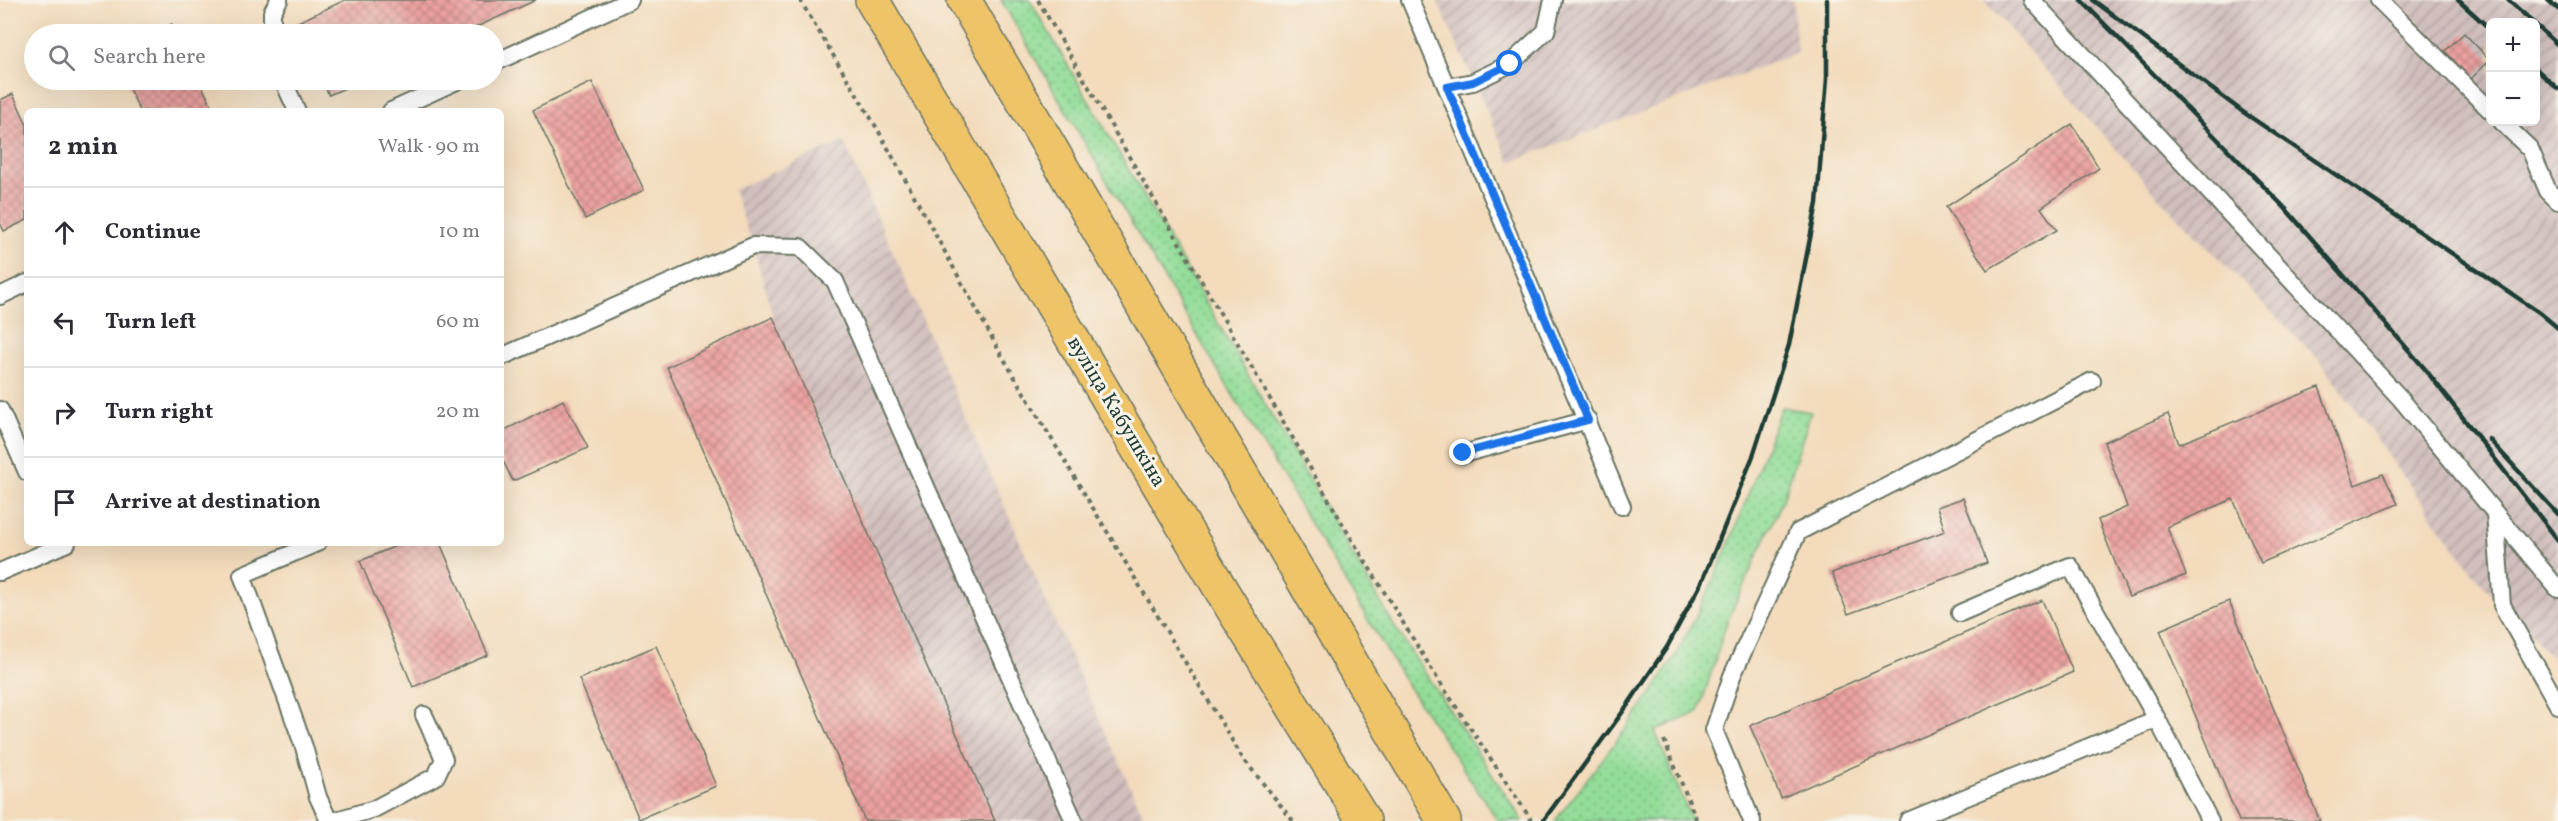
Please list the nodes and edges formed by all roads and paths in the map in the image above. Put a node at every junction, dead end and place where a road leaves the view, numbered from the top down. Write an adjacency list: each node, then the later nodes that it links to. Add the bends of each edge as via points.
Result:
1 (279, 0): 11 (lane, via 272,12)
2 (630, 0): 12 (lane)
3 (800, 0): 43 (path, via 878,130 1002,356 1242,757)
4 (872, 0): 44 (main road, вуліца Кабушкіна, via 1223,593)
5 (964, 0): 45 (main road)
6 (1038, 0): 46 (path, via 1348,533 1437,678)
7 (1410, 0): 13 (lane)
8 (1553, 0): 13 (lane, via 1546,31 1510,64 1473,82)
9 (2032, 0): 30 (lane, via 2400,398)
10 (2379, 0): 16 (lane)
11 (272, 24)
12 (504, 58)
13 (1447, 87): 26 (lane)
14 (288, 90): 17 (lane)
15 (437, 90): 18 (lane)
16 (2486, 106)
17 (296, 108)
18 (398, 108)
19 (2506, 126): 20 (lane, via 2530,149 2548,191)
20 (2558, 201)
21 (24, 284): 22 (lane)
22 (0, 296)
23 (504, 356): 42 (lane, via 753,246 800,247 835,280)
24 (2092, 381): 48 (lane, via 1798,532 1732,676 1714,730)
25 (0, 410): 28 (lane)
26 (1588, 420): 27 (lane); 29 (lane)
27 (1463, 453)
28 (24, 465)
29 (1622, 506)
30 (2495, 513): 34 (lane); 36 (lane, via 2502,605)
31 (57, 546): 33 (lane)
32 (310, 546): 40 (lane, via 242,575)
33 (0, 572)
34 (2558, 589)
35 (1960, 613): 38 (lane, via 2070,566)
36 (2558, 705)
37 (423, 715): 41 (lane, via 444,759 435,776 374,809)
38 (2157, 719): 49 (lane); 50 (lane)
39 (1664, 740): 47 (path)
40 (329, 821)
41 (333, 821)
42 (1074, 821)
43 (1293, 821)
44 (1364, 821)
45 (1444, 821)
46 (1532, 821)
47 (1697, 821)
48 (1752, 821)
49 (1908, 821)
50 (2210, 821)

